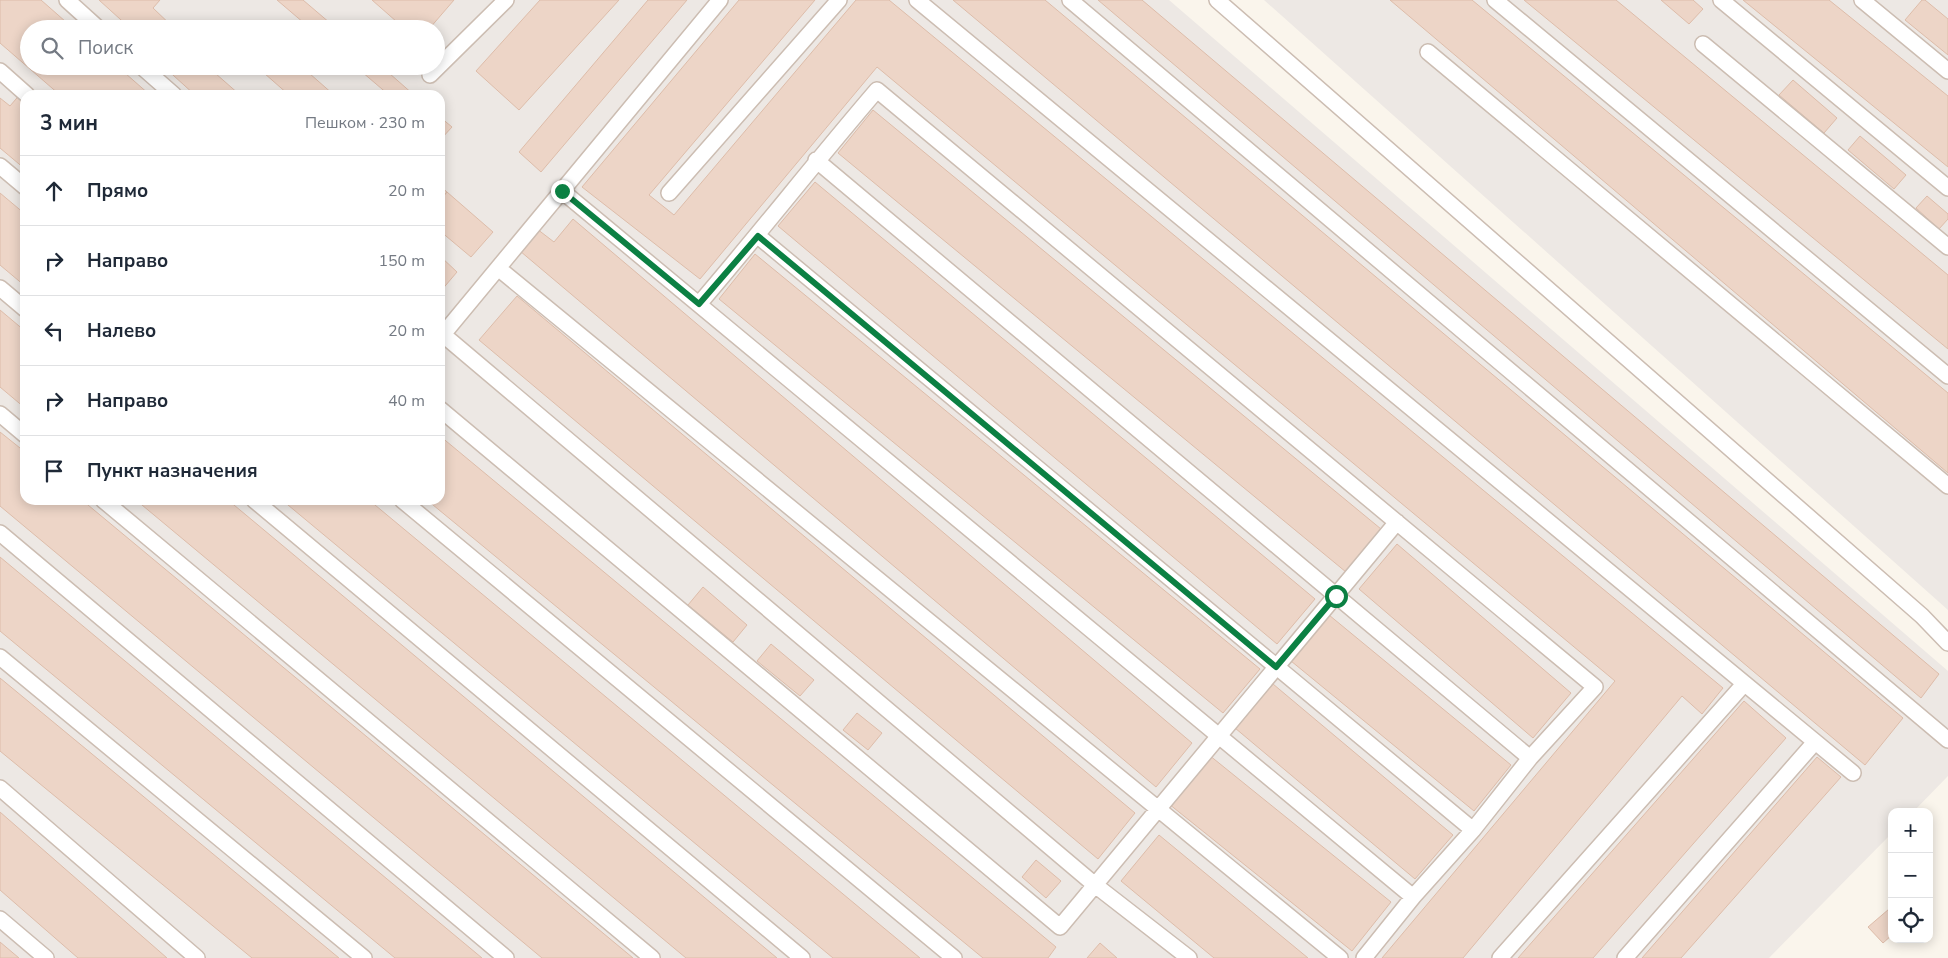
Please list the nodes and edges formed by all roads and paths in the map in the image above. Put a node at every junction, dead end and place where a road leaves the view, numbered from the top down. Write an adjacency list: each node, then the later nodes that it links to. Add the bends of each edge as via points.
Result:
1 (66, 0): 11 (lane)
2 (506, 0): 14 (lane)
3 (720, 0): 24 (lane)
4 (839, 0): 25 (lane)
5 (917, 0): 48 (lane)
6 (1070, 0): 50 (lane)
7 (1217, 0): 45 (lane, via 1914,609)
8 (1494, 0): 34 (lane)
9 (1721, 0): 23 (lane)
10 (1862, 0): 16 (lane)
11 (89, 20)
12 (1703, 44): 27 (lane)
13 (1428, 52): 38 (lane)
14 (445, 61)
15 (0, 71): 18 (lane)
16 (1948, 71)
17 (151, 75): 19 (lane)
18 (21, 90)
19 (168, 90)
20 (816, 160): 26 (lane); 42 (lane, via 876,90); 44 (lane)
21 (0, 166): 22 (lane)
22 (20, 183)
23 (1948, 188)
24 (562, 191): 28 (lane); 30 (lane)
25 (669, 193)
26 (758, 236): 30 (lane); 47 (lane)
27 (1948, 247)
28 (498, 268): 32 (lane); 55 (lane)
29 (0, 288): 31 (lane)
30 (699, 304): 49 (lane)
31 (20, 305)
32 (445, 330)
33 (445, 338): 57 (lane)
34 (1948, 376)
35 (445, 413): 57 (lane, via 1060,927)
36 (0, 414): 37 (lane)
37 (20, 431)
38 (1948, 486)
39 (109, 505): 64 (lane)
40 (260, 505): 65 (lane)
41 (408, 505): 66 (lane)
42 (1397, 522): 44 (lane); 52 (lane, via 1595,687)
43 (0, 533): 63 (lane)
44 (1336, 596): 47 (lane); 52 (lane)
45 (1948, 643)
46 (0, 656): 62 (lane)
47 (1276, 667): 49 (lane); 56 (lane)
48 (1744, 684): 51 (lane); 70 (lane)
49 (1219, 736): 55 (lane); 58 (lane)
50 (1948, 740)
51 (1815, 742): 53 (lane); 71 (lane)
52 (1530, 758): 56 (lane)
53 (1853, 773)
54 (0, 788): 61 (lane)
55 (1158, 809): 57 (lane); 68 (lane)
56 (1473, 830): 58 (lane)
57 (1095, 885): 67 (lane)
58 (1413, 897): 69 (lane)
59 (0, 919): 60 (lane)
60 (46, 958)
61 (197, 958)
62 (364, 958)
63 (506, 958)
64 (652, 958)
65 (802, 958)
66 (954, 958)
67 (1189, 958)
68 (1340, 958)
69 (1364, 958)
70 (1500, 958)
71 (1625, 958)

